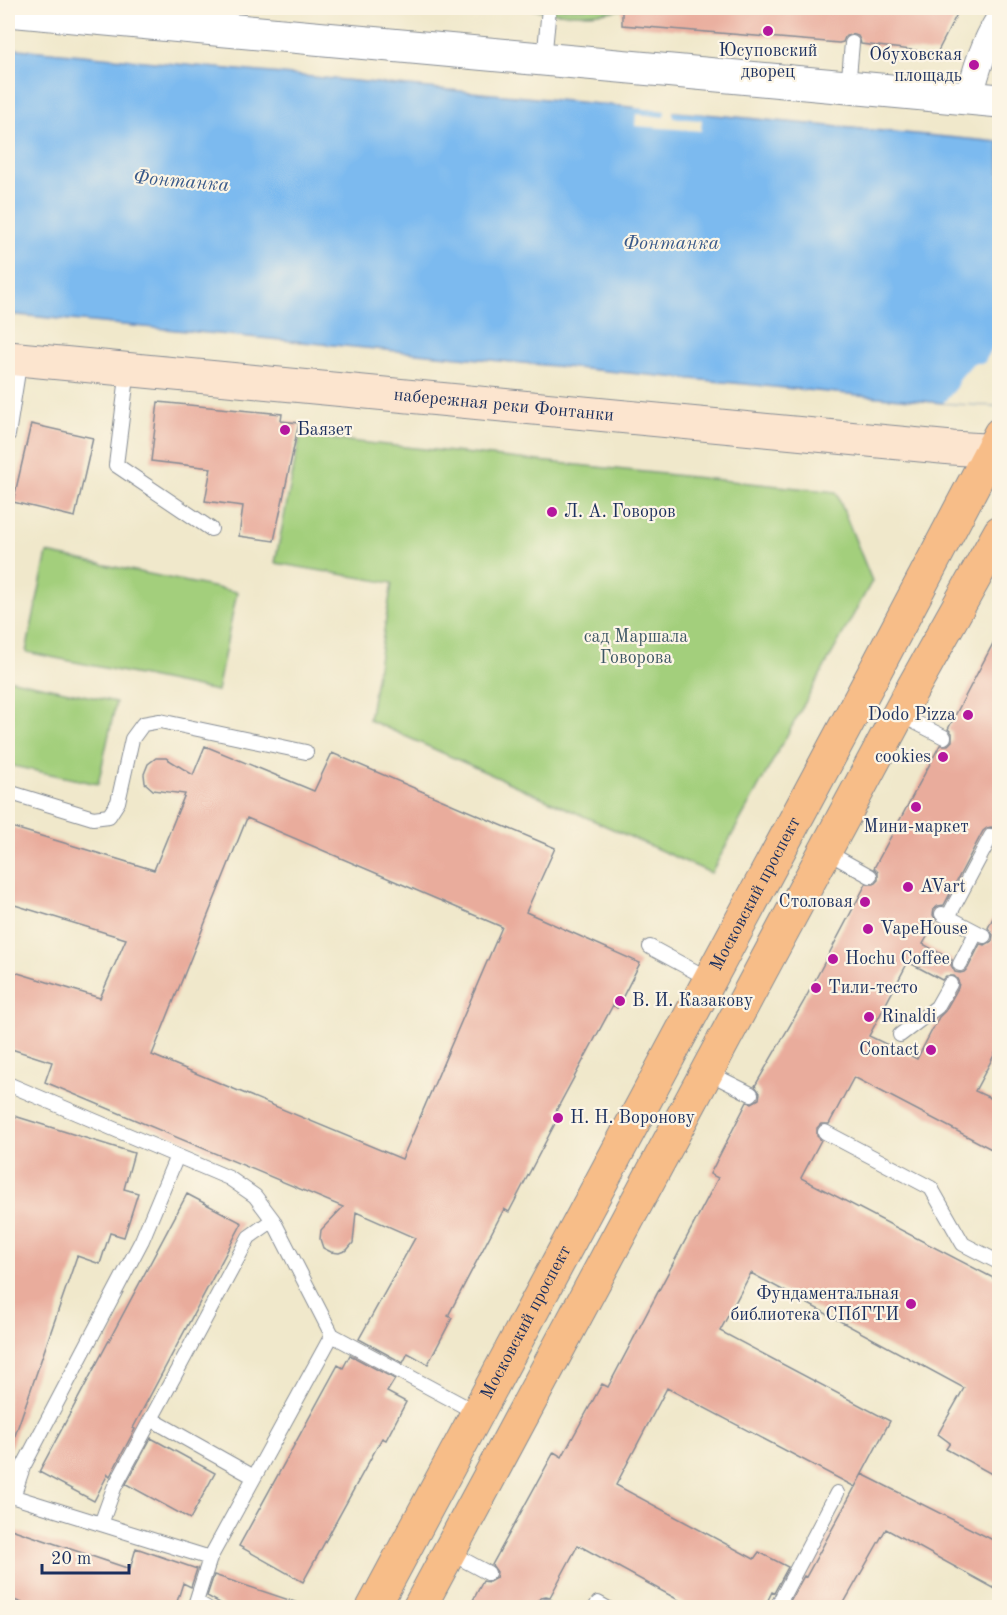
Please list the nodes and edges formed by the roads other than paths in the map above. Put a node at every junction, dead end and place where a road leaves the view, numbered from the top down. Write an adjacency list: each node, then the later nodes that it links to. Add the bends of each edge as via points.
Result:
1 (549, 8): 5 (lane)
2 (18, 10): 5 (street)
3 (999, 18): 7 (street, via 977,66)
4 (852, 44): 6 (lane)
5 (544, 60): 6 (street)
6 (848, 88): 7 (street)
7 (984, 100)
8 (14, 359): 9 (main road, набережная реки Фонтанки); 10 (lane)
9 (128, 369): 11 (main road, набережная реки Фонтанки); 12 (lane, via 116,465)
10 (8, 435)
11 (997, 446): 23 (main road, Московский проспект)
12 (211, 529)
13 (999, 532): 14 (main road)
14 (899, 714): 15 (lane); 19 (main road)
15 (944, 737)
16 (306, 752): 17 (lane, via 160,721 143,724 132,739 118,802 109,816 93,818)
17 (8, 792)
18 (991, 836): 22 (lane, via 944,915 980,934)
19 (825, 851): 20 (lane); 26 (main road)
20 (870, 876)
21 (650, 947): 23 (lane)
22 (960, 964)
23 (710, 979): 34 (main road, Московский проспект)
24 (950, 984): 25 (lane, via 937,1007)
25 (900, 1035)
26 (707, 1072): 28 (lane); 40 (main road)
27 (8, 1084): 30 (lane)
28 (751, 1094)
29 (825, 1132): 32 (lane, via 931,1188 963,1244)
30 (177, 1156): 31 (lane, via 229,1178 255,1196); 38 (lane, via 142,1240)
31 (273, 1220): 33 (lane); 35 (lane, via 249,1237)
32 (999, 1263)
33 (332, 1335): 34 (lane); 36 (lane)
34 (477, 1413): 44 (main road, Московский проспект)
35 (151, 1419): 36 (lane); 39 (lane, via 114,1488)
36 (254, 1477): 41 (lane)
37 (837, 1493): 48 (lane)
38 (10, 1496): 39 (lane)
39 (101, 1524): 41 (lane)
40 (449, 1552): 42 (lane); 45 (main road)
41 (210, 1558): 43 (lane, via 196,1602)
42 (488, 1573)
43 (207, 1608)
44 (373, 1608)
45 (419, 1608)
46 (595, 1608): 47 (lane, via 598,1603)
47 (607, 1608)
48 (778, 1608)

